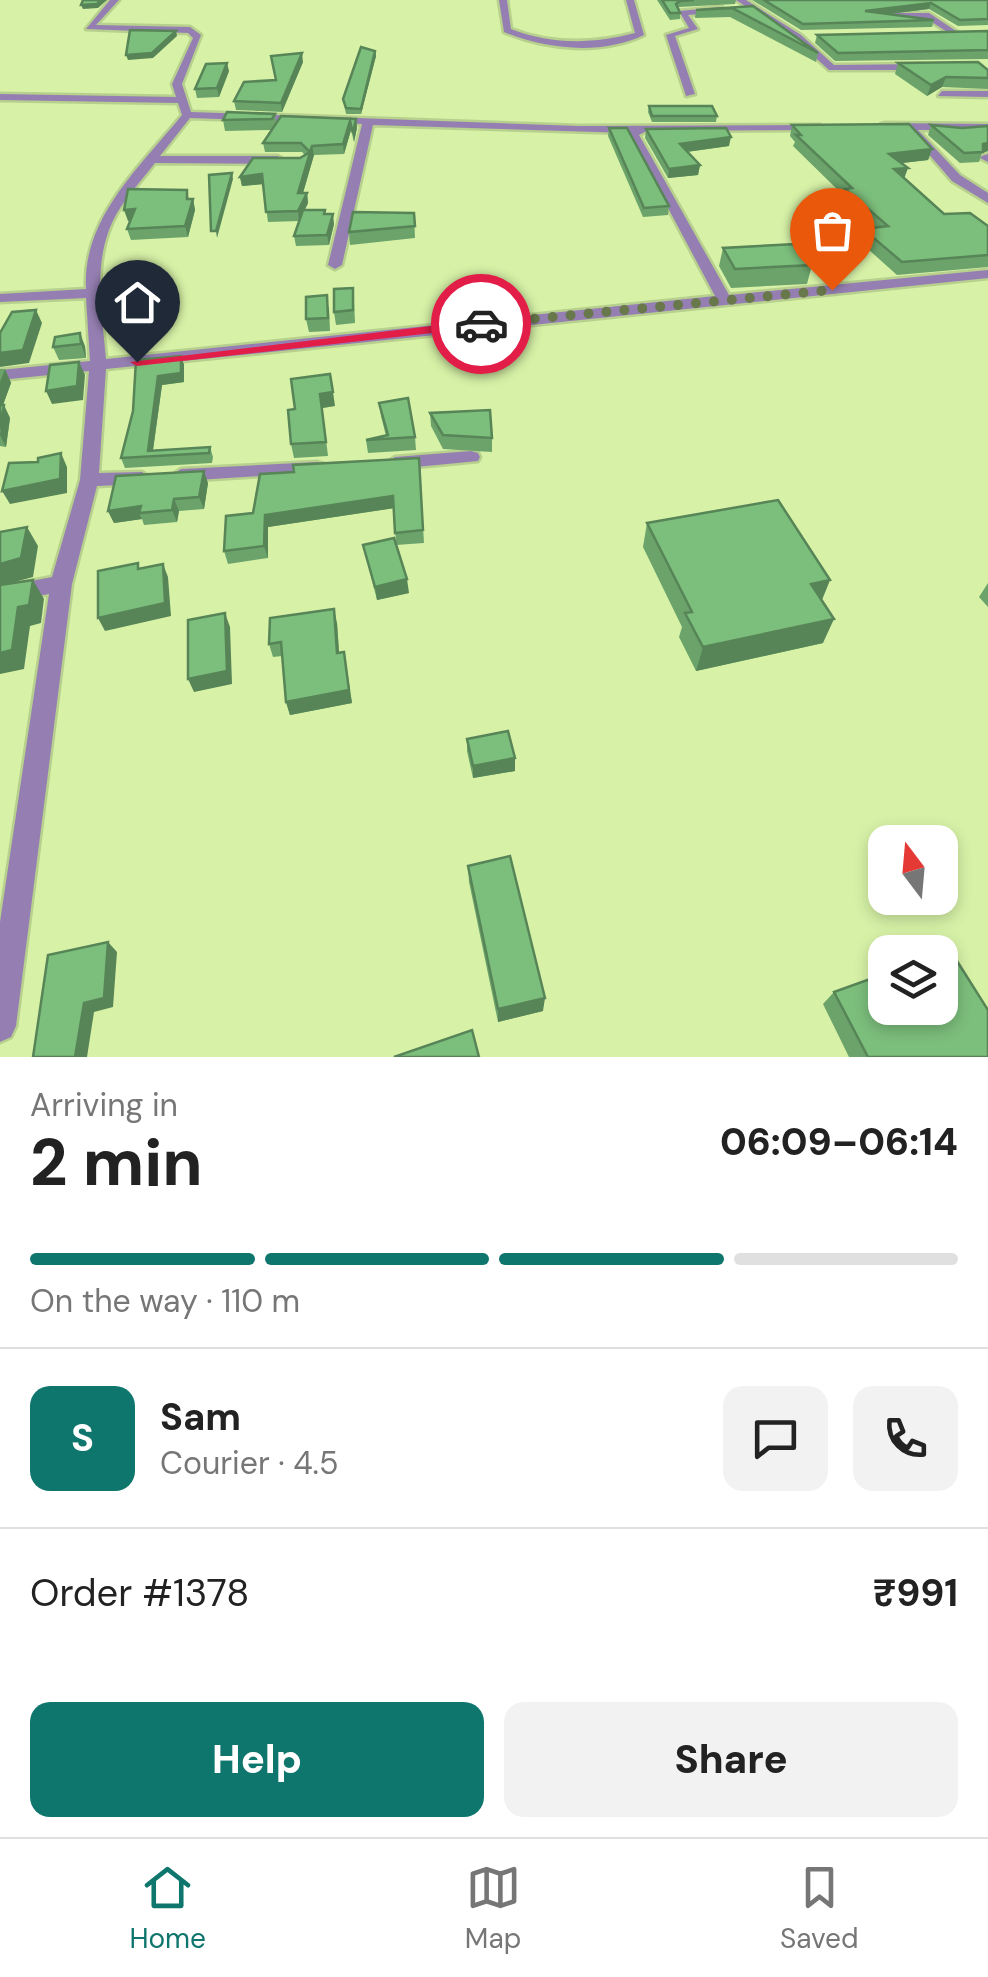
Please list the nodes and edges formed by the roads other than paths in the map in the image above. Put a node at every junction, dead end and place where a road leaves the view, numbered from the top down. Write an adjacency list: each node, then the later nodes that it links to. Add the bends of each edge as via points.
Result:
1 (115, 0): 17 (street, via 89,28 196,33 177,84)
2 (503, 0): 3 (street, via 507,30 561,46 608,44 640,34)
3 (630, 0)
4 (740, 0): 5 (street)
5 (752, 9): 11 (street); 13 (street, via 682,13 694,29 670,35)
6 (871, 16): 8 (street, via 929,16)
7 (972, 32): 8 (street)
8 (955, 33): 9 (street)
9 (936, 34)
10 (818, 37): 11 (street)
11 (798, 38): 12 (street, via 832,68)
12 (933, 67)
13 (690, 94)
14 (942, 94): 15 (street)
15 (988, 94)
16 (0, 97): 17 (street)
17 (184, 107): 18 (street); 24 (street)
18 (368, 121): 23 (street); 27 (street)
19 (872, 126): 20 (street)
20 (908, 126): 22 (street); 26 (street, via 956,178)
21 (836, 127): 23 (street)
22 (988, 127)
23 (636, 130): 31 (street)
24 (156, 160): 25 (street); 29 (street, via 112,210 99,236)
25 (302, 160)
26 (988, 200)
27 (335, 265)
28 (988, 274): 31 (street)
29 (94, 294): 30 (street); 32 (street)
30 (0, 298)
31 (724, 300): 32 (street)
32 (98, 367): 33 (street); 37 (street)
33 (0, 375)
34 (471, 457): 35 (street)
35 (382, 464)
36 (346, 466): 37 (street)
37 (89, 480): 38 (street)
38 (61, 584): 39 (street); 40 (street)
39 (0, 595)
40 (9, 909): 41 (street)
41 (0, 1026)

